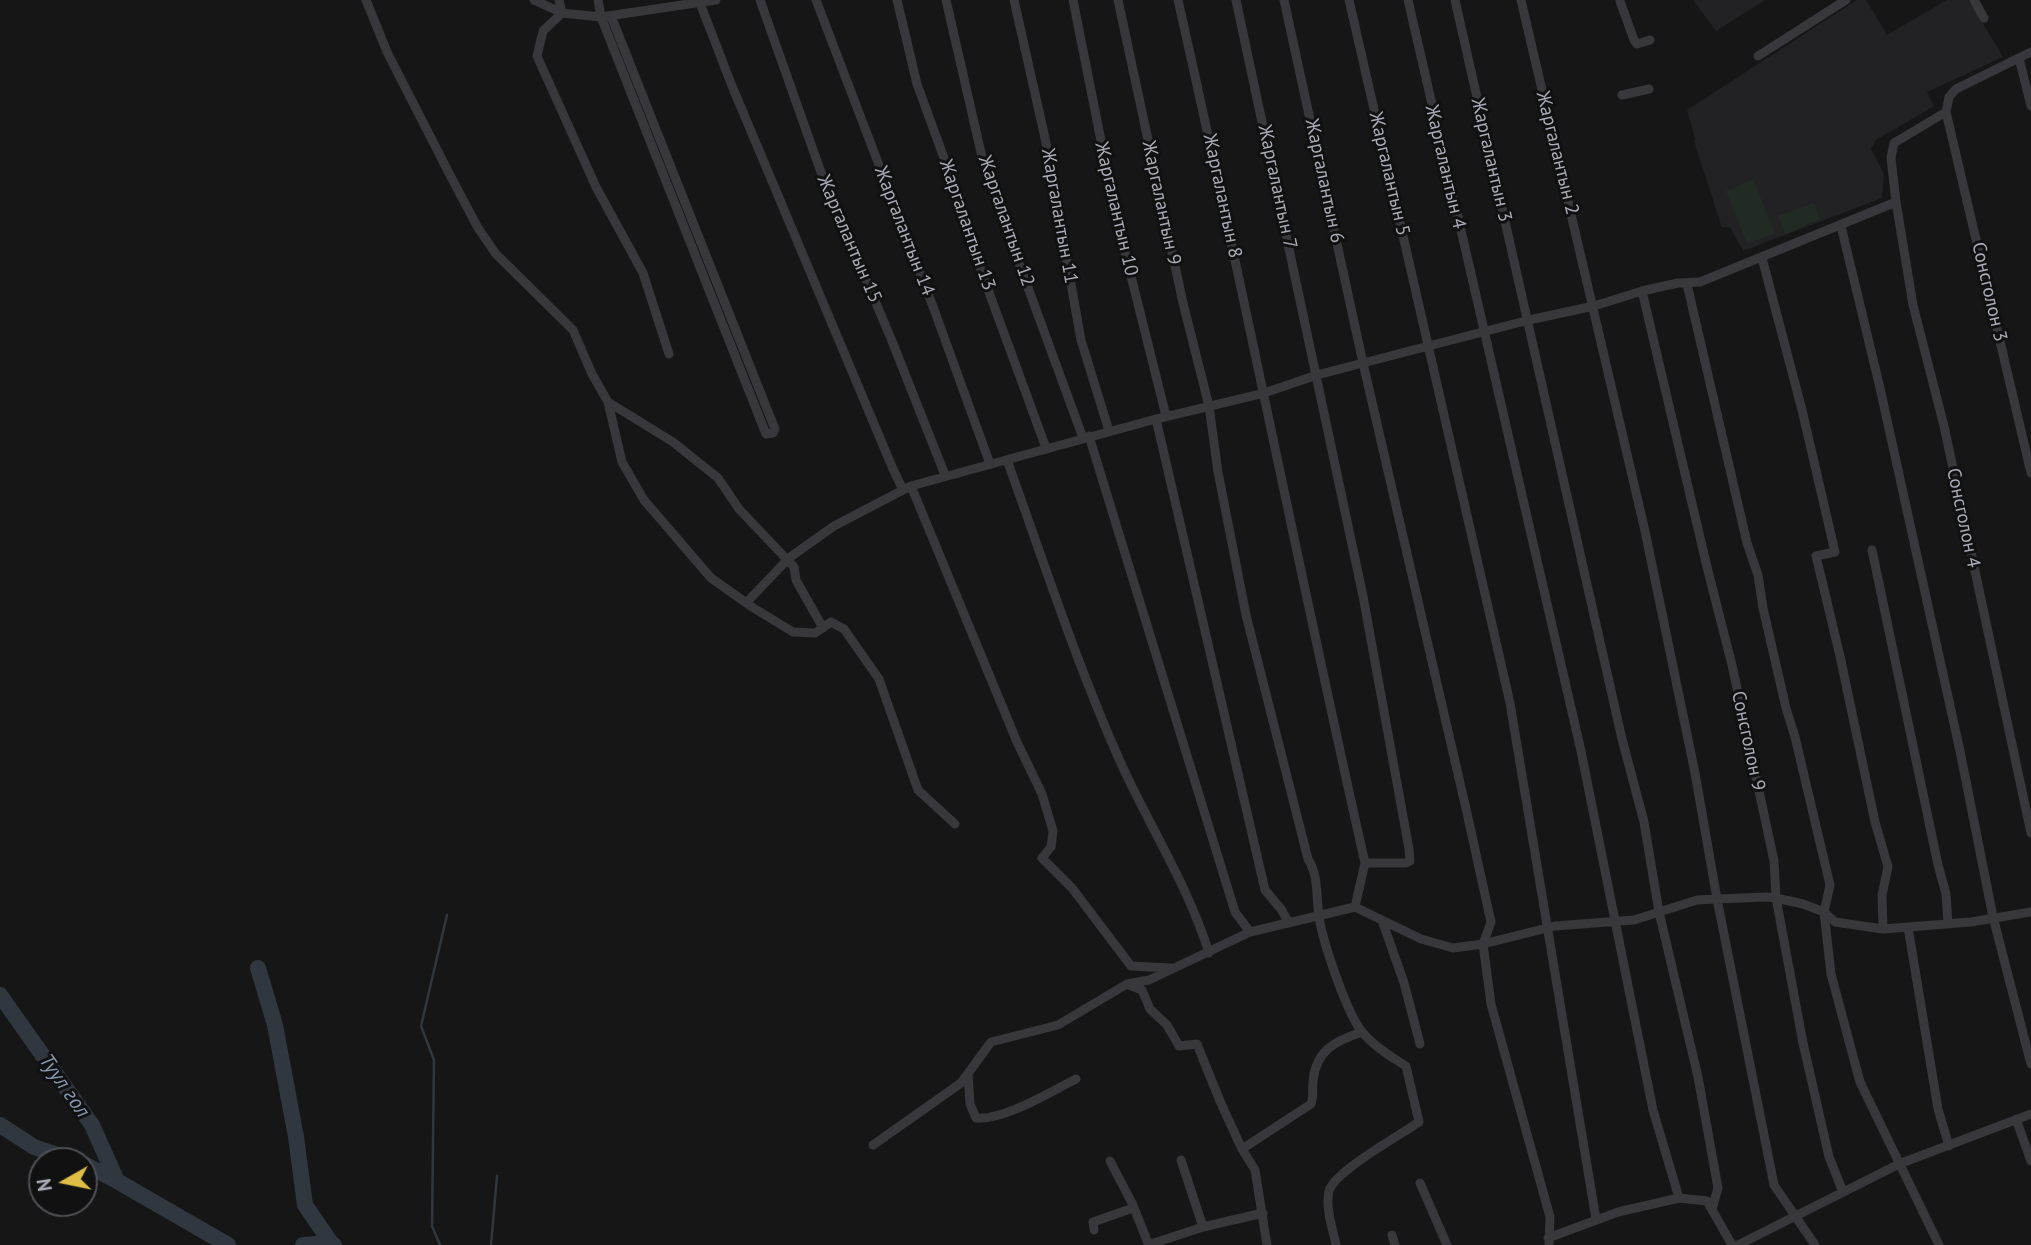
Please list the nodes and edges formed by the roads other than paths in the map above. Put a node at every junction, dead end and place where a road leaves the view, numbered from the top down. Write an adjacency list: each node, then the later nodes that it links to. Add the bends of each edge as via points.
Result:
1 (366, 0): 52 (street, via 387,51 478,228 496,254 573,330)
2 (534, 0): 25 (street)
3 (559, 0): 25 (street)
4 (598, 0): 26 (street)
5 (716, 0): 24 (street)
6 (760, 0): 61 (street, Жаргалантын 15, via 823,178)
7 (816, 0): 59 (street, Жаргалантын 14)
8 (897, 0): 57 (street, Жаргалантын 13, via 918,84)
9 (946, 0): 56 (street, Жаргалантын 12, via 985,170)
10 (1014, 0): 55 (street, Жаргалантын 11, via 1045,138 1081,340)
11 (1073, 0): 54 (street, Жаргалантын 10)
12 (1118, 0): 53 (street, Жаргалантын 9)
13 (1178, 0): 51 (street, Жаргалантын 8)
14 (1236, 0): 50 (street, Жаргалантын 7)
15 (1284, 0): 49 (street, Жаргалантын 6)
16 (1349, 0): 47 (street, Жаргалантын 5)
17 (1408, 0): 46 (street, Жаргалантын 4)
18 (1455, 0): 45 (street, Жаргалантын 3)
19 (1521, 0): 44 (street, Жаргалантын 2)
20 (1846, 0): 30 (street)
21 (1975, 0): 27 (street)
22 (1620, 1): 28 (street, via 1637,44)
23 (676, 2): 24 (street); 26 (street)
24 (700, 3): 62 (street, via 737,99)
25 (562, 13): 26 (street); 48 (street, via 542,31 537,56 596,187 643,273)
26 (606, 17): 36 (street)
27 (1984, 18)
28 (1650, 40)
29 (2031, 52): 31 (street)
30 (1758, 56)
31 (2019, 58): 34 (street); 35 (street, via 1956,89)
32 (1649, 89): 33 (street)
33 (1622, 95)
34 (2031, 106)
35 (1946, 111): 37 (street, Сонсголон 4, via 1894,144); 60 (street, Сонсголон 3)
36 (659, 149): 39 (street); 40 (street)
37 (1896, 202): 38 (street); 68 (street, Сонсголон 4, via 1913,305 1944,426)
38 (1841, 226): 41 (street); 77 (street, via 1960,751)
39 (696, 227): 40 (street); 40 (street, via 773,433 766,433)
40 (686, 231)
41 (1762, 258): 42 (street); 84 (street, via 1835,552 1816,556 1888,867 1882,895)
42 (1687, 284): 43 (street); 74 (street, via 1830,885)
43 (1642, 291): 44 (street); 70 (street, Сонсголон 9, via 1732,665 1774,861)
44 (1594, 306): 45 (street); 71 (street, Жаргалантын 2, via 1662,612)
45 (1529, 320): 46 (street); 73 (street, Жаргалантын 3, via 1644,822)
46 (1486, 332): 47 (street); 79 (street, Жаргалантын 4)
47 (1429, 347): 49 (street); 83 (street, Жаргалантын 5, via 1510,703)
48 (669, 354)
49 (1363, 363): 50 (street); 86 (street, Жаргалантын 6, via 1487,901 1491,922)
50 (1317, 375): 51 (street); 69 (street, Жаргалантын 7, via 1409,849 1406,863)
51 (1265, 393): 53 (street); 69 (street, Жаргалантын 8)
52 (608, 402): 64 (street, via 673,442 718,478); 65 (street, via 622,463 644,500 711,578)
53 (1209, 405): 54 (street); 76 (street, Жаргалантын 9, via 1247,615 1314,868)
54 (1161, 418): 55 (street); 80 (street, Жаргалантын 10, via 1265,890)
55 (1109, 431): 56 (street)
56 (1086, 437): 57 (street); 85 (street, Жаргалантын 12, via 1235,912)
57 (1046, 448): 58 (street)
58 (1007, 460): 59 (street); 87 (street, via 1119,760 1201,926)
59 (989, 464): 61 (street)
60 (2031, 473)
61 (945, 475): 62 (street)
62 (907, 488): 64 (street, via 834,526); 88 (street, via 1042,794 1053,831 1051,847 1042,858 1072,888 1131,966)
63 (1872, 550): 81 (street, via 1946,894)
64 (787, 559): 65 (street); 66 (street)
65 (746, 603): 66 (street, via 793,632 815,633)
66 (823, 628): 67 (street, via 831,622 844,629 879,680 918,790)
67 (955, 824)
68 (2031, 833)
69 (1365, 863): 72 (street)
70 (1776, 898): 71 (street); 74 (street); 106 (street, Сонсголон 9, via 1820,1119)
71 (1717, 899): 73 (street); 111 (street, Жаргалантын 2, via 1774,1185)
72 (1355, 907): 76 (street); 78 (street)
73 (1659, 912): 79 (street); 109 (street, Жаргалантын 3, via 1718,1188)
74 (1824, 912): 84 (street, via 1835,922); 104 (street, via 1831,974 1860,1082)
75 (2031, 912): 77 (street)
76 (1319, 916): 80 (street); 90 (street, Жаргалантын 9, via 1325,945)
77 (1993, 918): 81 (street); 92 (street)
78 (1382, 920): 86 (street, via 1452,948); 91 (street)
79 (1616, 921): 83 (street); 107 (street, Жаргалантын 4, via 1653,1110)
80 (1289, 923): 85 (street)
81 (1948, 924): 82 (street)
82 (1908, 927): 84 (street); 99 (street)
83 (1547, 928): 86 (street); 112 (street, Жаргалантын 5)
84 (1883, 929)
85 (1250, 932): 87 (street)
86 (1483, 944): 115 (street, Жаргалантын 6, via 1491,1004 1550,1217)
87 (1209, 953): 88 (street)
88 (1172, 968): 89 (street, via 1149,980)
89 (1127, 984): 93 (street, via 1058,1025 991,1042); 100 (street, via 1142,990 1150,1009 1167,1025 1179,1046 1197,1044)
90 (1362, 1032): 100 (street, via 1322,1052 1311,1104); 118 (street, via 1406,1066 1419,1122 1348,1168 1329,1190)
91 (1420, 1044)
92 (2031, 1064)
93 (968, 1073): 94 (street, via 976,1118 989,1119); 98 (street, via 961,1083)
94 (1076, 1079)
95 (2031, 1114): 96 (street)
96 (2017, 1119): 97 (street); 99 (street)
97 (2026, 1132): 103 (street)
98 (873, 1145)
99 (1948, 1146): 104 (street)
100 (1242, 1149): 110 (street, via 1255,1170)
101 (1181, 1160): 113 (street)
102 (1110, 1161): 108 (street)
103 (2031, 1161)
104 (1899, 1164): 106 (street); 123 (street)
105 (1420, 1183): 119 (street)
106 (1843, 1192): 111 (street)
107 (1679, 1198): 109 (street, via 1707,1201); 112 (street)
108 (1133, 1208): 114 (street, via 1093,1222); 116 (street)
109 (1712, 1209): 120 (street)
110 (1264, 1213): 113 (street); 117 (street)
111 (1797, 1217): 121 (street); 122 (street, Жаргалантын 2)
112 (1597, 1219): 115 (street)
113 (1203, 1227): 116 (street)
114 (1094, 1230)
115 (1548, 1241)
116 (1148, 1244)
117 (1267, 1245)
118 (1336, 1245)
119 (1447, 1245)
120 (1732, 1245)
121 (1738, 1245)
122 (1815, 1245)
123 (1939, 1245)

